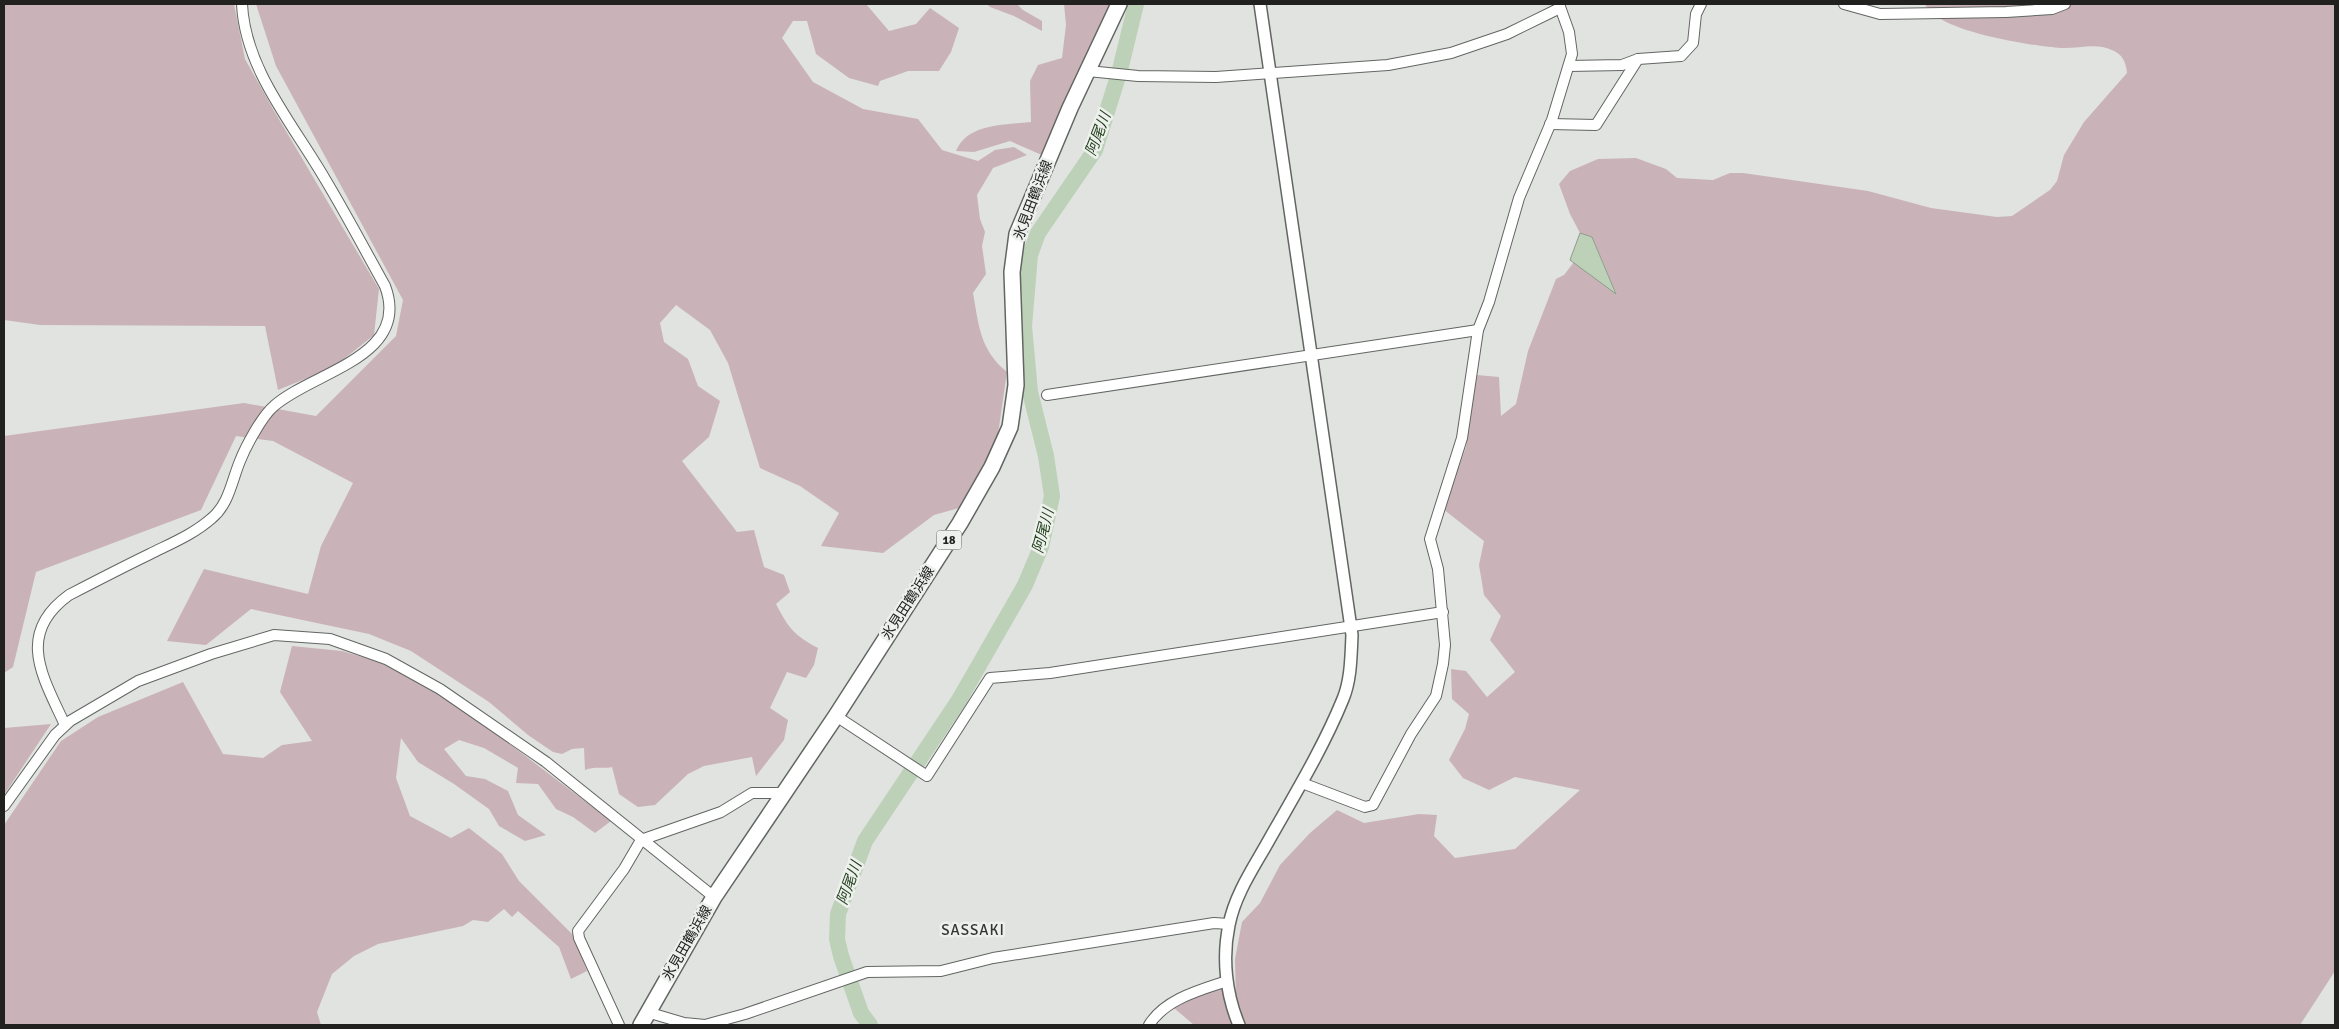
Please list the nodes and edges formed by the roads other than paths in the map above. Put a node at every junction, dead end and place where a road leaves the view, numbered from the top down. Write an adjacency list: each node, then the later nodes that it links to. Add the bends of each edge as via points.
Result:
1 (242, 4): 19 (street, via 245,32 254,58 386,286 390,297 387,325 369,350 328,375 298,388 272,407 241,459 228,496 215,516 196,531 55,605 40,634 38,661)
2 (1119, 4): 10 (main road, 氷見田鶴浜線 / 18)
3 (1260, 4): 11 (street)
4 (1701, 4): 8 (street, via 1696,14 1693,43 1680,56)
5 (1844, 4): 6 (street, via 1880,14 2006,12 2052,9)
6 (2065, 4)
7 (1560, 6): 9 (street, via 1569,32 1572,54); 11 (street, via 1507,34 1451,53 1388,65)
8 (1638, 59): 9 (street, via 1622,65); 12 (street, via 1596,126)
9 (1569, 66): 12 (street)
10 (1095, 72): 11 (street, via 1129,76 1216,77); 18 (main road, 氷見田鶴浜線 / 18, via 1017,234 1012,272 1016,385 1010,427 992,468 960,523)
11 (1270, 74): 14 (street)
12 (1550, 124): 13 (street, via 1519,198)
13 (1478, 330): 14 (street); 16 (street, via 1462,438 1430,539 1438,569)
14 (1311, 355): 15 (street); 17 (street)
15 (1047, 395)
16 (1443, 612): 17 (street); 20 (street, via 1445,645 1436,696 1411,734 1374,805 1365,807)
17 (1352, 625): 18 (street, via 1060,672 990,678 927,776); 20 (street, via 1344,698)
18 (836, 716): 21 (main road, 氷見田鶴浜線 / 18)
19 (65, 725): 22 (street); 23 (street, via 138,681 211,654 274,635 330,639 386,659 440,688 546,762)
20 (1302, 783): 25 (street, via 1241,890)
21 (786, 793): 23 (street, via 752,793 721,812); 24 (main road, 氷見田鶴浜線 / 18)
22 (4, 806)
23 (641, 840): 24 (street); 28 (street, via 624,869 578,931)
24 (714, 897): 27 (main road, 氷見田鶴浜線 / 18)
25 (1229, 924): 26 (street); 29 (street, via 1214,923 1045,949 941,971 868,972)
26 (1227, 981): 30 (street, via 1188,994); 31 (street)
27 (644, 1018): 29 (street)
28 (619, 1025)
29 (705, 1025)
30 (1149, 1025)
31 (1240, 1025)

